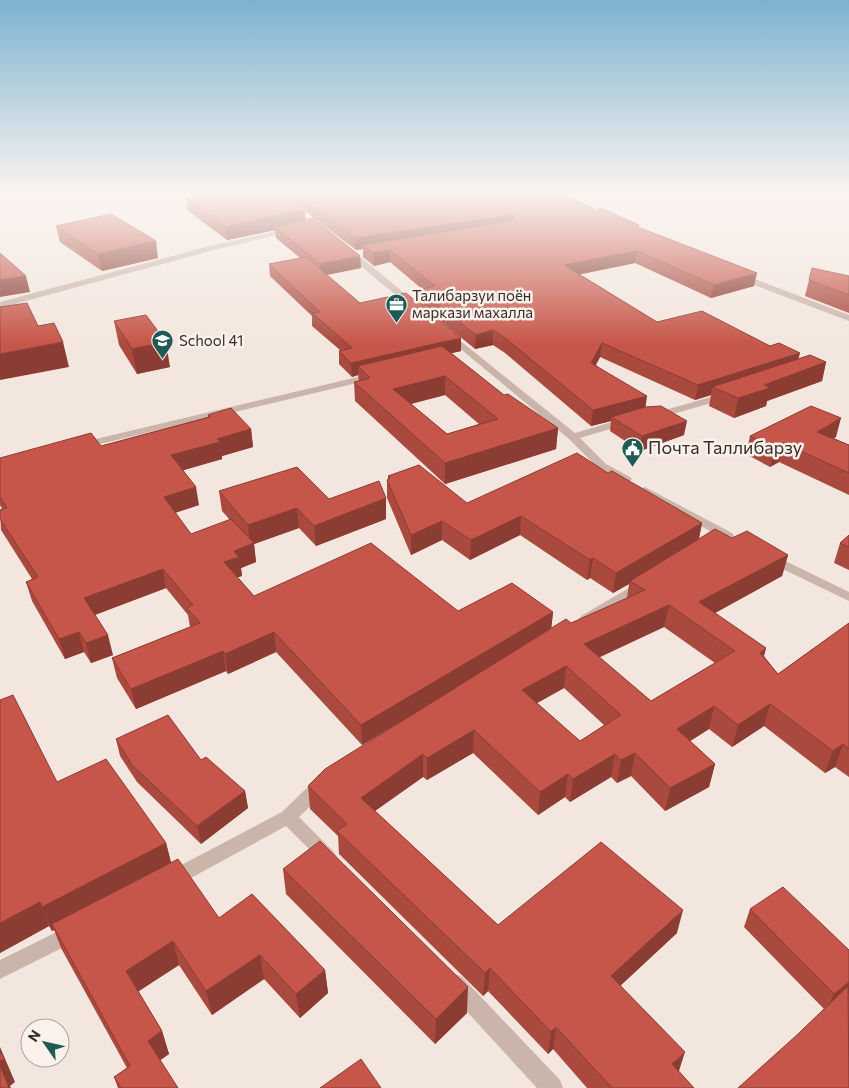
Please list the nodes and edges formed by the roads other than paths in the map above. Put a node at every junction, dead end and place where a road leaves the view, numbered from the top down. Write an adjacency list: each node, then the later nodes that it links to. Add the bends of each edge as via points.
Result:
1 (241, 242): 4 (street)
2 (341, 245): 5 (street, via 357,254)
3 (735, 274): 6 (street)
4 (0, 305)
5 (420, 310)
6 (849, 318)
7 (442, 329): 10 (street, via 467,354)
8 (385, 374): 11 (street)
9 (737, 391): 10 (street)
10 (573, 437): 12 (street, via 602,466)
11 (77, 446)
12 (724, 534): 13 (street); 14 (street)
13 (740, 542)
14 (707, 544)
15 (757, 551): 17 (street)
16 (657, 575): 18 (street)
17 (849, 597)
18 (574, 626)
19 (331, 774): 20 (street)
20 (288, 817): 21 (street); 22 (street)
21 (344, 873)
22 (160, 886)
23 (83, 928): 24 (street)
24 (0, 970)
25 (443, 972): 26 (street)
26 (552, 1088)

